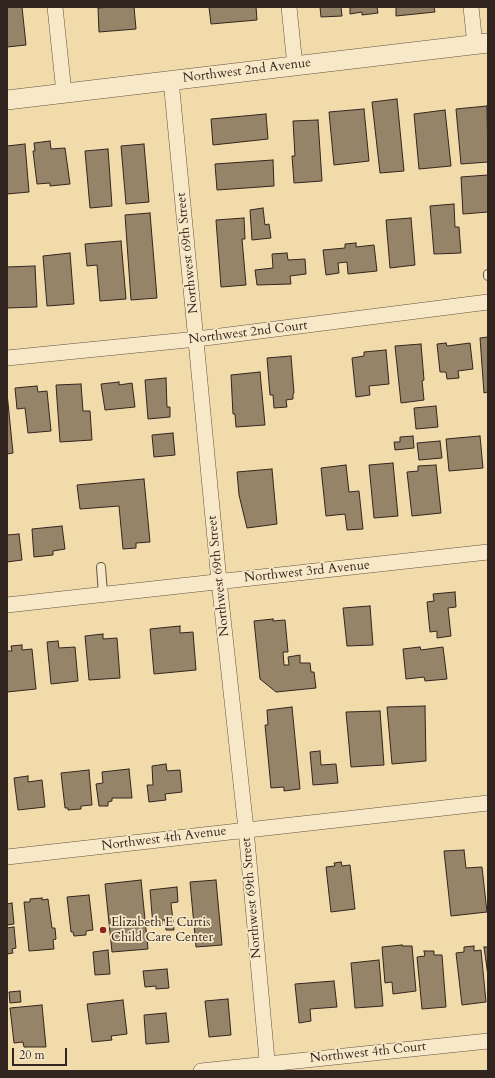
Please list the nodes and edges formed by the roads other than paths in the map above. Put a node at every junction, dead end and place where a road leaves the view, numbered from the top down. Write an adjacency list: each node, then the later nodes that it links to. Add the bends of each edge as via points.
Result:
1 (55, 7): 7 (street)
2 (289, 7): 5 (street)
3 (471, 7): 4 (street)
4 (481, 44): 5 (street, Northwest 2nd Avenue)
5 (295, 66): 6 (street, Northwest 2nd Avenue)
6 (171, 80): 7 (street, Northwest 2nd Avenue); 10 (street, Northwest 69th Street)
7 (64, 93): 8 (street, Northwest 2nd Avenue)
8 (7, 100)
9 (488, 302): 10 (street, Northwest 2nd Court)
10 (196, 339): 11 (street, Northwest 2nd Court); 14 (street, Northwest 69th Street)
11 (7, 358)
12 (488, 552): 14 (street, Northwest 3rd Avenue)
13 (101, 567): 15 (lane)
14 (219, 581): 15 (street, Northwest 3rd Avenue); 18 (street, Northwest 69th Street)
15 (103, 594): 16 (street, Northwest 3rd Avenue)
16 (7, 605)
17 (488, 803): 18 (street, Northwest 4th Avenue)
18 (246, 829): 19 (street, Northwest 4th Avenue); 21 (street, Northwest 69th Street)
19 (7, 857)
20 (488, 1041): 21 (street, Northwest 4th Court)
21 (267, 1067): 22 (street, Northwest 4th Court)
22 (201, 1071)

